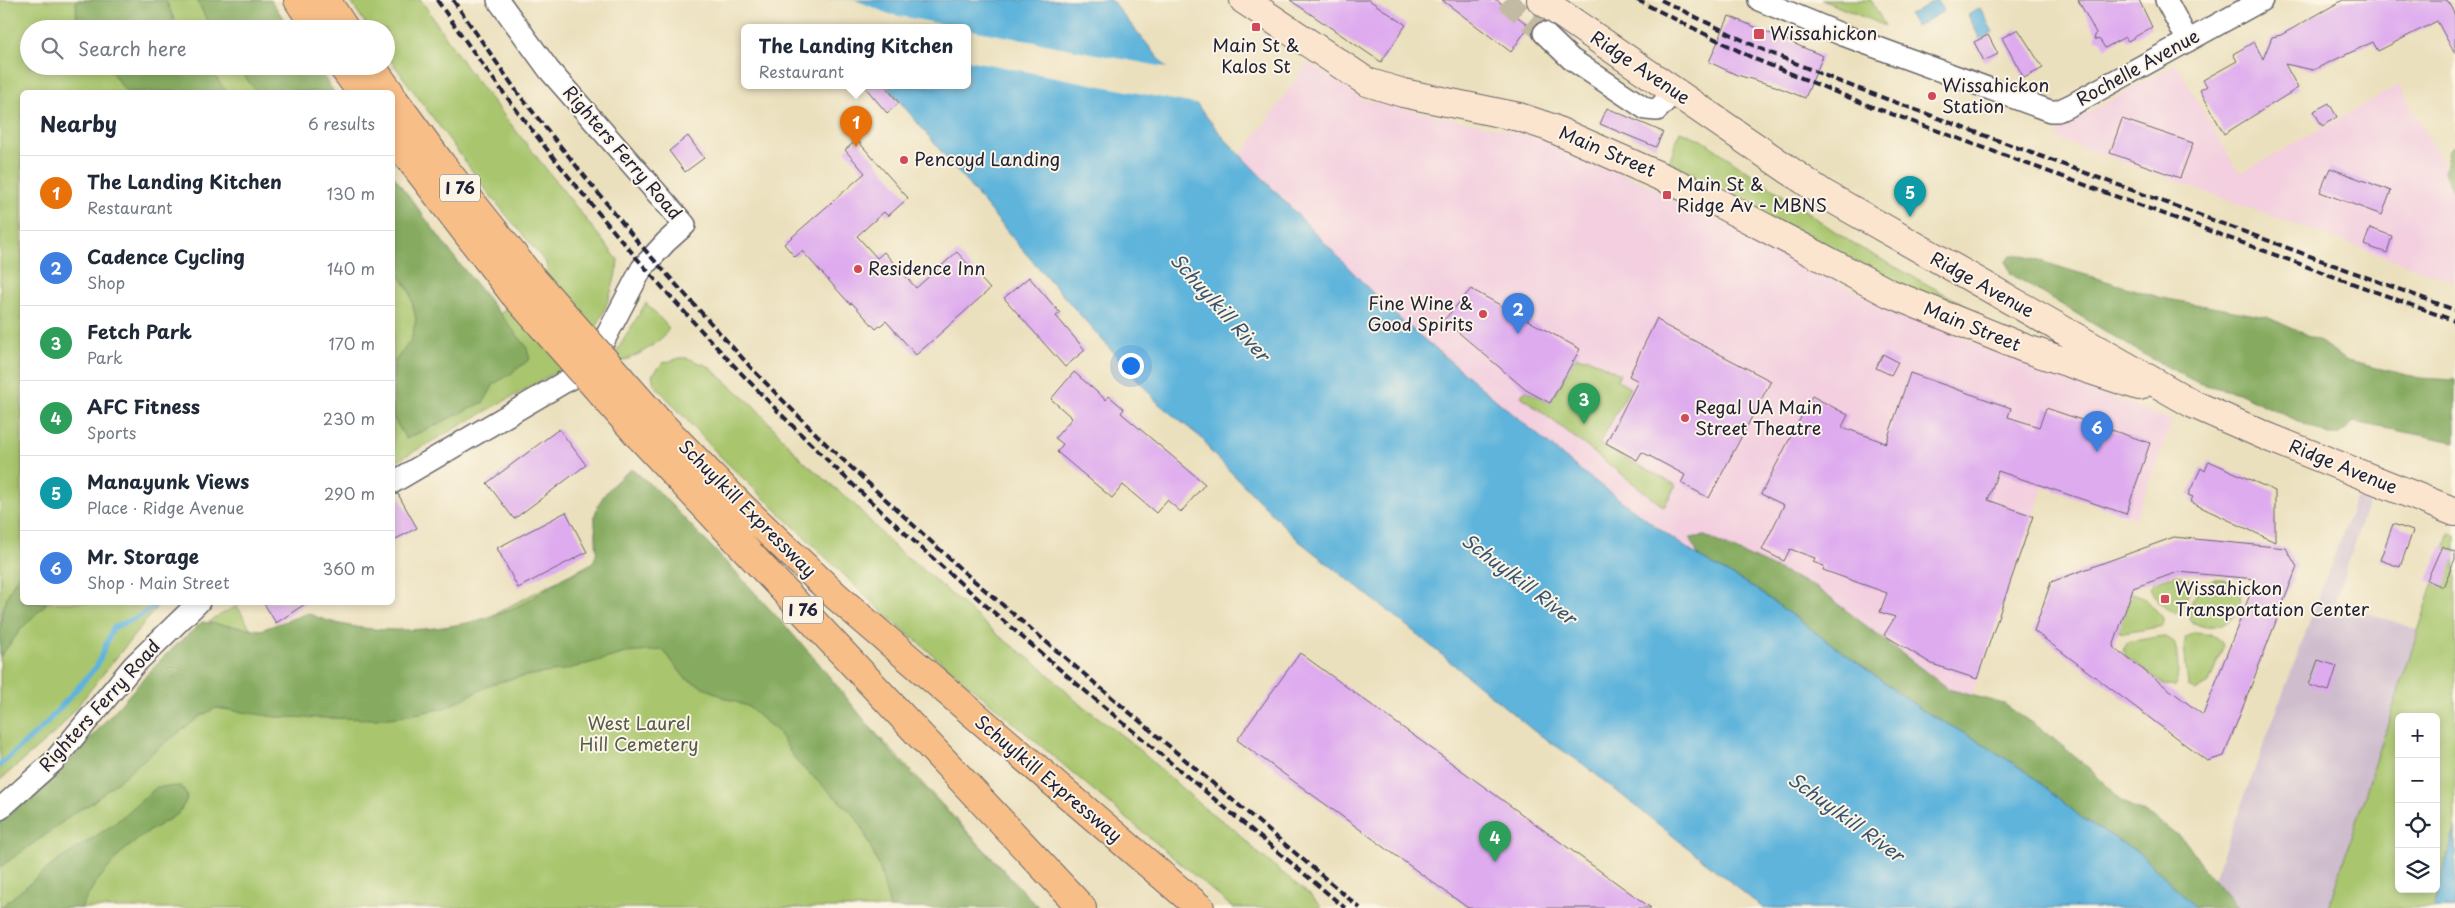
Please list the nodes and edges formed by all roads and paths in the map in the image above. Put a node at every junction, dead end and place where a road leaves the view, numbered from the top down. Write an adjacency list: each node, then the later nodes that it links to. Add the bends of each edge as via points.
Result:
1 (298, 0): 9 (highway)
2 (326, 0): 10 (highway)
3 (498, 0): 23 (street, Righters Ferry Road, via 549,70 685,225 642,268 600,348 573,377)
4 (1244, 0): 21 (main road, Main Street, via 1368,82 1549,127 1698,193 1889,293 2024,348)
5 (1541, 0): 17 (main road, Ridge Avenue)
6 (1759, 0): 12 (street, Rochelle Avenue, via 1843,35 2050,111 2073,104)
7 (2166, 0): 12 (street)
8 (2262, 0): 12 (street, Rochelle Avenue)
9 (312, 20)
10 (339, 20)
11 (1544, 34): 17 (street, via 1571,59 1646,109 1656,110)
12 (2188, 41)
13 (349, 75): 15 (highway)
14 (378, 75): 16 (highway)
15 (360, 90)
16 (389, 90)
17 (1675, 91): 21 (main road, Ridge Avenue, via 1840,204)
18 (395, 101): 20 (highway, Schuylkill Expressway / I 76)
19 (395, 139): 20 (highway, Schuylkill Expressway / I 76)
20 (522, 285): 22 (highway, Schuylkill Expressway / I 76, bridge)
21 (2193, 404): 24 (main road, Ridge Avenue)
22 (649, 429): 27 (highway, Schuylkill Expressway / I 76); 28 (highway, Schuylkill Expressway / I 76, via 743,508 836,596)
23 (395, 481)
24 (2455, 512)
25 (196, 605): 26 (street, Righters Ferry Road, via 134,665 54,761)
26 (0, 810)
27 (1082, 908)
28 (1200, 908)

